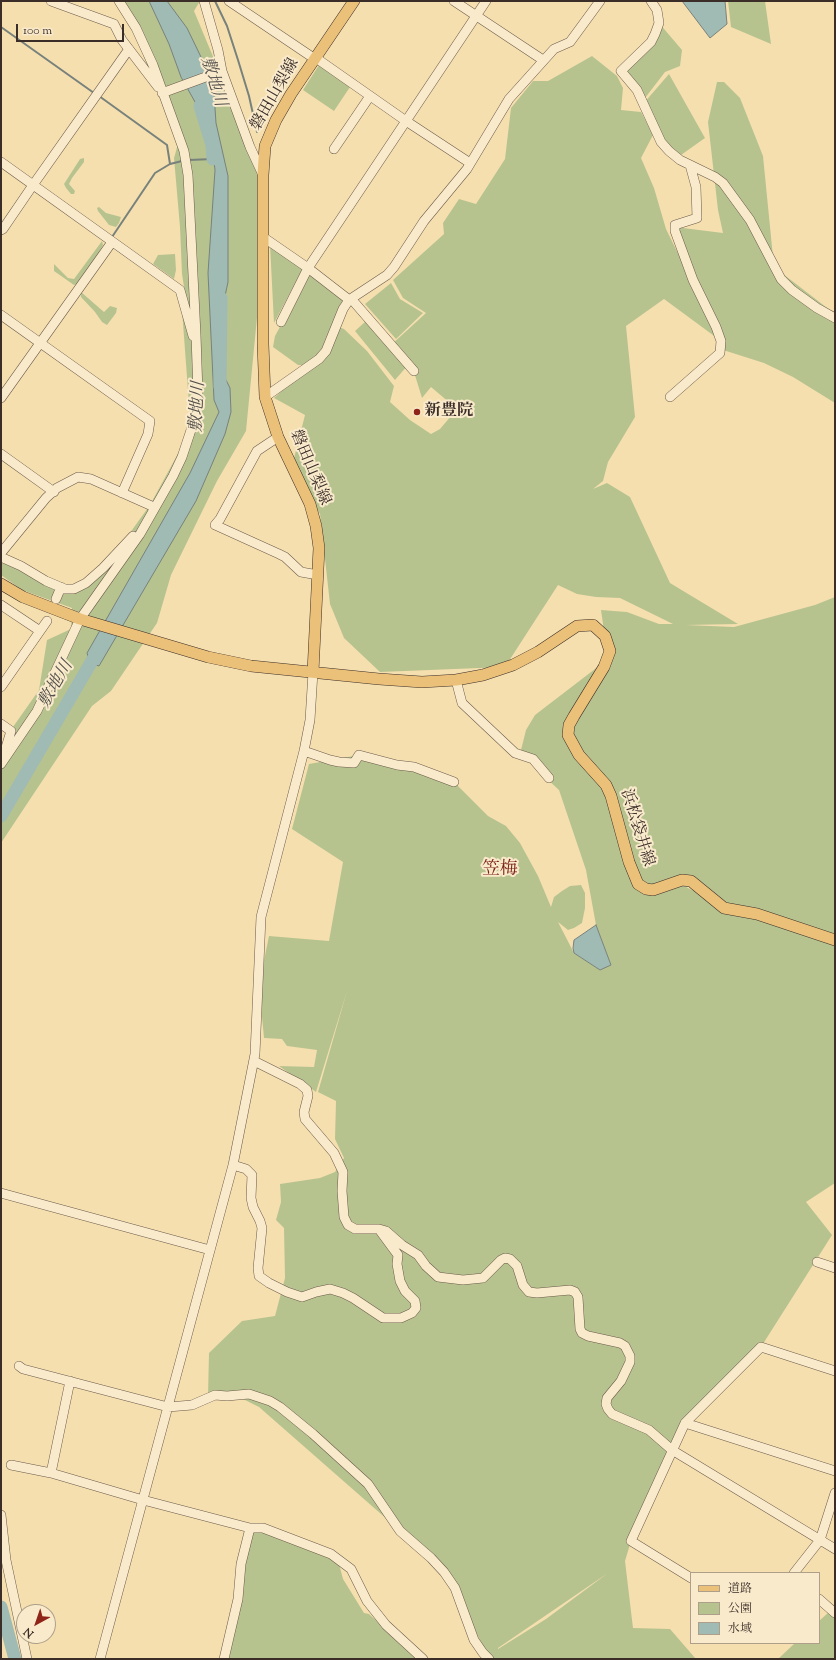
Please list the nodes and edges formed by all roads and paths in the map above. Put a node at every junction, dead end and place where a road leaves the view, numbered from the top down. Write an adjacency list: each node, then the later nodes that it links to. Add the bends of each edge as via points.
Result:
1 (51, 1): 12 (street, via 114,24)
2 (119, 1): 16 (street, via 136,28)
3 (204, 1): 15 (street)
4 (229, 1): 13 (street)
5 (354, 1): 13 (main road, 磐田山梨線)
6 (454, 1): 10 (street)
7 (486, 1): 10 (street)
8 (600, 1): 14 (street, via 570,42 554,49)
9 (651, 1): 22 (street, via 657,10 659,22 655,34 651,42 621,71 637,90 661,142 680,160)
10 (477, 15): 14 (street); 18 (street)
11 (206, 34): 15 (street)
12 (129, 49): 16 (street); 24 (street)
13 (316, 59): 17 (street); 23 (main road, 磐田山梨線, via 276,120 266,146)
14 (543, 60): 21 (street, via 509,99)
15 (220, 69): 16 (street); 23 (street)
16 (165, 92): 33 (street, via 184,151 188,175)
17 (370, 96): 18 (street); 19 (street)
18 (406, 121): 21 (street); 28 (street)
19 (334, 149)
20 (1, 162): 24 (street)
21 (470, 163): 29 (street, via 424,221 387,275)
22 (690, 165): 31 (street, via 722,183 750,220 781,278 792,290); 36 (street, via 696,187 698,218 675,225 675,230 693,280 716,327 721,341 720,353)
23 (263, 175): 26 (main road, 磐田山梨線)
24 (33, 185): 25 (street); 27 (street)
25 (1, 230)
26 (263, 237): 28 (street); 38 (main road, 磐田山梨線)
27 (112, 242): 33 (street, via 180,290); 34 (street)
28 (308, 268): 29 (street); 32 (street)
29 (350, 300): 35 (street); 38 (street, via 343,309 326,351 319,359)
30 (1, 314): 34 (street)
31 (835, 318)
32 (281, 322)
33 (195, 341): 43 (street, via 198,394 195,418 182,457)
34 (40, 343): 37 (street); 42 (street, via 150,421 148,434)
35 (414, 372)
36 (670, 397)
37 (1, 398)
38 (265, 398): 39 (main road, 磐田山梨線)
39 (278, 437): 47 (main road, 磐田山梨線, via 312,512 319,548); 47 (street, via 257,451 215,525 285,557 301,572)
40 (1, 454): 41 (street)
41 (54, 492): 42 (street, via 78,477 91,479); 45 (street, via 46,498)
42 (122, 493): 43 (street)
43 (154, 508): 44 (street)
44 (144, 526): 49 (street, via 86,583 74,590); 52 (street)
45 (1, 553)
46 (1, 557): 49 (street)
47 (318, 575): 55 (main road, 磐田山梨線)
48 (1, 584): 52 (main road, via 23,597)
49 (61, 587): 50 (street)
50 (56, 599)
51 (1, 605): 54 (street)
52 (82, 620): 55 (main road, via 208,657 251,666); 60 (street, via 37,711)
53 (47, 621): 54 (street)
54 (40, 631): 57 (street)
55 (313, 672): 56 (main road, 浜松袋井線, via 422,682); 59 (street, via 310,720)
56 (456, 680): 61 (street, via 462,703 515,753 533,759); 63 (main road, 浜松袋井線, via 513,665 577,626 593,625 605,636 610,651 608,659 574,716 568,735 579,755 606,784 638,884 653,890 682,880 691,882 724,908 756,914)
57 (1, 687)
58 (1, 724): 60 (street, via 11,731)
59 (304, 752): 62 (street, via 346,762 354,762 359,755 414,767); 64 (street, via 261,917)
60 (1, 764)
61 (549, 778)
62 (454, 782)
63 (835, 940)
64 (254, 1061): 65 (street); 67 (street, via 307,1090 305,1119 334,1153 343,1172 344,1217 348,1225 360,1229)
65 (233, 1165): 67 (street, via 246,1169 252,1175 252,1207 262,1228 259,1276 287,1292 302,1297 330,1289 353,1298 383,1318 401,1318 412,1313 416,1308 415,1301 400,1281 398,1255); 68 (street)
66 (1, 1193): 68 (street)
67 (379, 1229): 76 (street, via 418,1255 438,1277 464,1280 482,1278 505,1258 517,1266 523,1285 529,1292 575,1292 578,1297 582,1333 620,1343 625,1346 630,1356 630,1362 620,1381 607,1398 608,1409 612,1414 649,1430)
68 (210, 1250): 74 (street)
69 (817, 1262): 70 (street)
70 (835, 1268)
71 (19, 1366): 73 (street)
72 (835, 1371): 75 (street, via 761,1347)
73 (70, 1381): 74 (street); 79 (street)
74 (168, 1407): 81 (street); 90 (street, via 192,1405 215,1395 249,1394 280,1407 368,1484 400,1531 444,1572 455,1588 474,1640)
75 (685, 1423): 76 (street); 78 (street)
76 (672, 1450): 84 (street); 87 (street, via 630,1541)
77 (11, 1465): 79 (street)
78 (835, 1472)
79 (51, 1473): 81 (street)
80 (835, 1493): 84 (street)
81 (143, 1500): 83 (street); 92 (street)
82 (1, 1514): 91 (street, via 6,1560)
83 (250, 1528): 93 (street, via 241,1564 238,1599); 94 (street, via 263,1528 330,1554 344,1563 351,1569 367,1601 386,1624)
84 (820, 1540): 85 (street); 86 (street)
85 (835, 1549)
86 (795, 1572)
87 (690, 1577)
88 (820, 1600): 89 (street)
89 (835, 1613)
90 (487, 1658)
91 (27, 1659)
92 (100, 1659)
93 (224, 1659)
94 (423, 1659)

